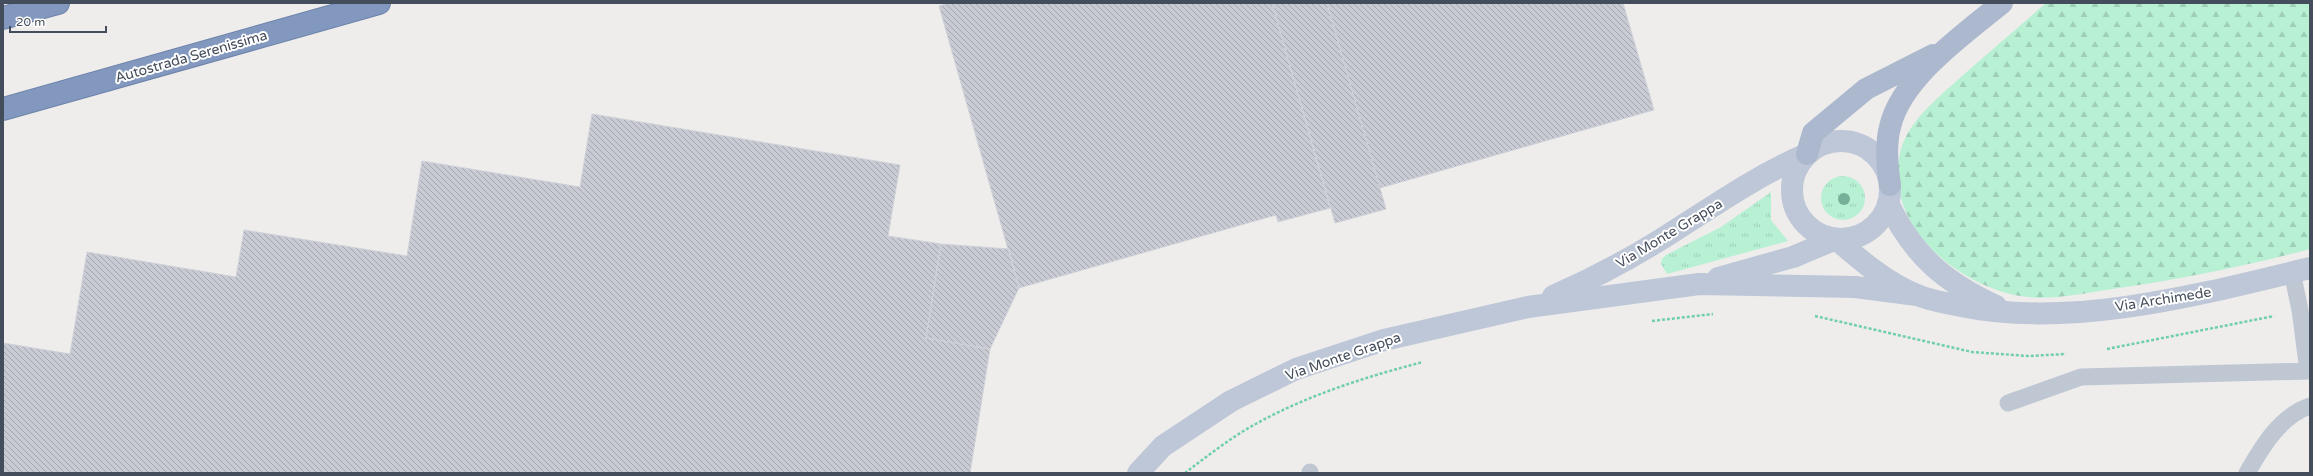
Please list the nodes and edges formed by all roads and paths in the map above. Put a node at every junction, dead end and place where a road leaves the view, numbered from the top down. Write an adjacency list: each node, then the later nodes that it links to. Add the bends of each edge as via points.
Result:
1 (58, 3): 4 (highway)
2 (379, 3): 6 (highway, Autostrada Serenissima)
3 (2002, 3): 5 (main road)
4 (3, 18)
5 (1947, 48): 7 (main road, via 1866,90 1813,134); 8 (main road, via 1909,89 1892,118 1887,151)
6 (3, 109)
7 (1807, 154): 8 (street, Via Archimede, via 1826,143 1836,141 1858,144 1880,160 1887,174); 9 (street, Via Archimede, via 1797,167 1792,182 1792,198 1797,213 1807,226); 13 (street, Via Monte Grappa, via 1782,165 1588,281)
8 (1889, 194): 9 (street, Via Archimede, via 1877,223 1858,236); 15 (street, Via Archimede, via 1905,236 1936,269 1963,289)
9 (1836, 239): 11 (street, Via Monte Grappa, via 1793,257); 12 (street, Via Archimede, via 1873,269)
10 (2301, 270): 14 (lane); 15 (street, Via Archimede, via 2221,290 2157,301 2065,312)
11 (1699, 284): 12 (street, Via Monte Grappa, via 1855,287); 13 (street, Via Monte Grappa)
12 (1917, 295): 15 (street, Via Archimede, via 1976,310)
13 (1528, 307): 25 (street, Via Monte Grappa, via 1384,340 1296,369 1231,401 1163,446)
14 (2300, 310): 19 (path, via 2216,329); 22 (lane)
15 (2014, 313)
16 (1717, 314): 18 (path)
17 (1813, 316): 20 (path, via 1972,352 2029,356)
18 (1648, 321)
19 (2104, 349)
20 (2067, 354)
21 (1424, 362): 26 (path, via 1308,399 1252,426)
22 (2309, 371): 23 (lane, via 2081,377)
23 (2008, 403)
24 (2310, 406): 27 (lane, via 2282,423 2259,452)
25 (1138, 473)
26 (1185, 473)
27 (2247, 473)

